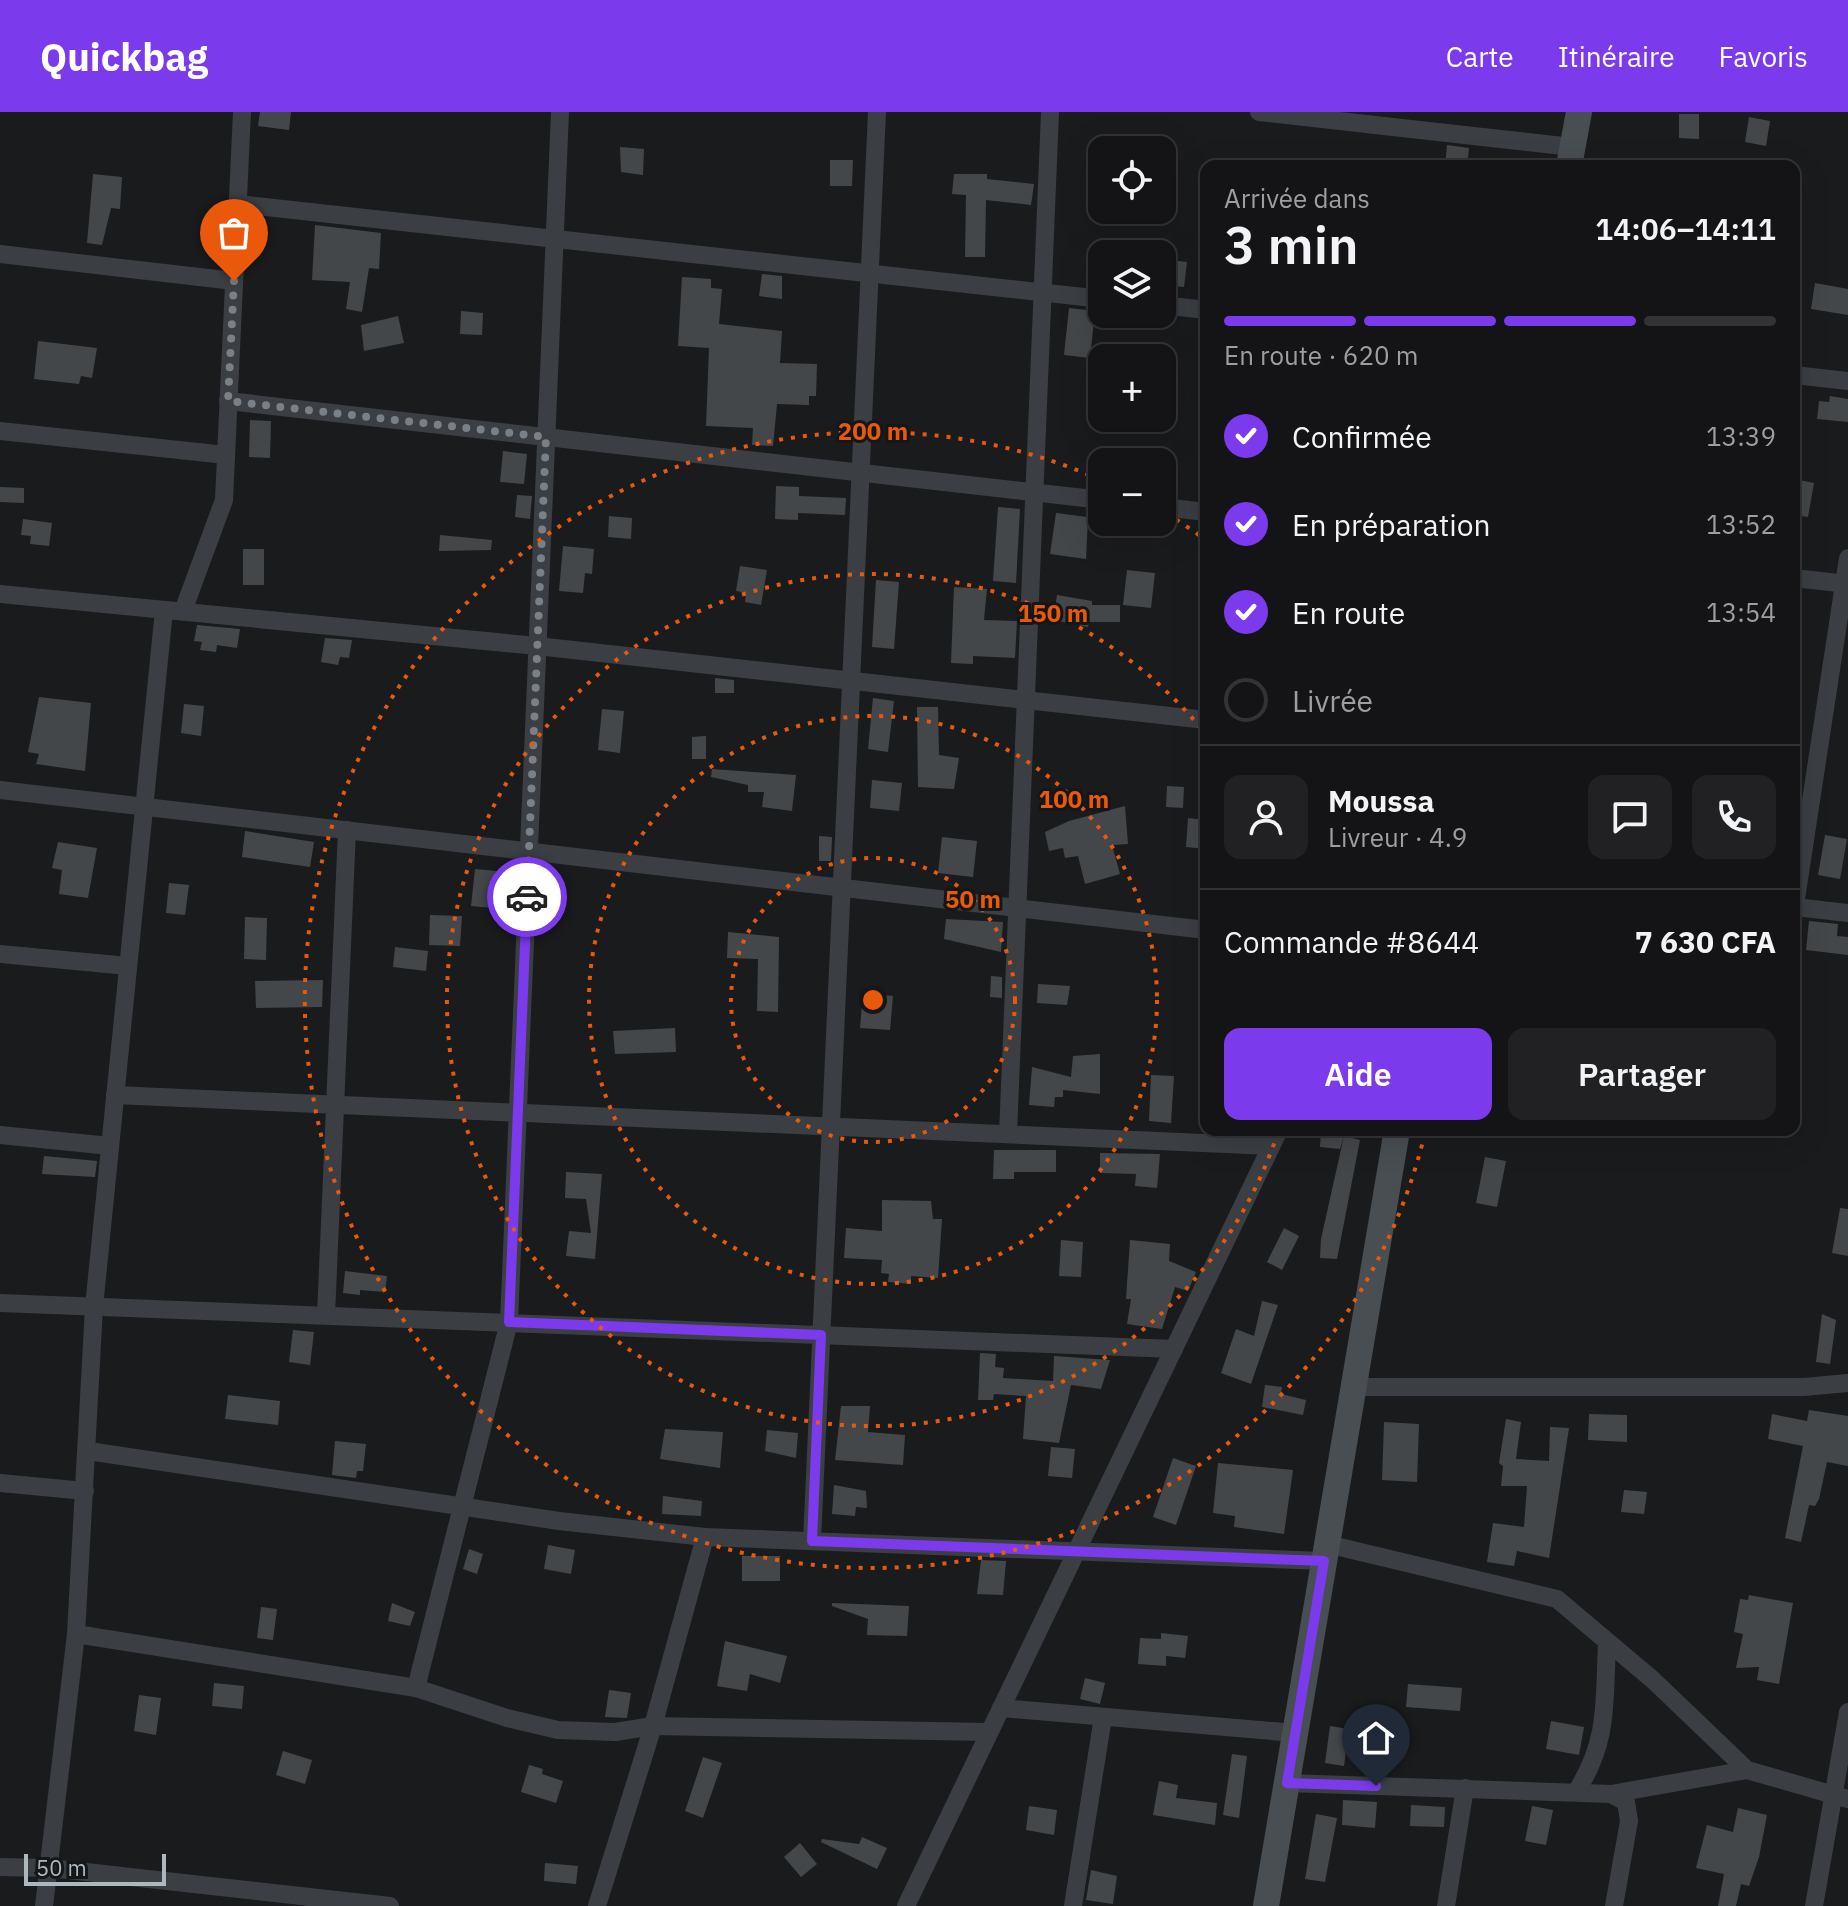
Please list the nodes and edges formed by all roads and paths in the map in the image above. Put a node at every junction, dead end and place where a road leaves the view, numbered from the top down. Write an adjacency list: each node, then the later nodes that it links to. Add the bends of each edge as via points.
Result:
1 (242, 112): 8 (street)
2 (560, 112): 9 (street)
3 (877, 112): 11 (street)
4 (1050, 112): 13 (street)
5 (1259, 112): 7 (street)
6 (1579, 112): 7 (main road)
7 (1571, 156)
8 (238, 204): 9 (street); 12 (street)
9 (554, 238): 11 (street); 21 (street)
10 (0, 254): 12 (street)
11 (870, 273): 13 (street); 23 (street)
12 (234, 281): 19 (street)
13 (1043, 292): 14 (street); 24 (street)
14 (1088, 297)
15 (1176, 307): 16 (street)
16 (1200, 309)
17 (1800, 376): 18 (street)
18 (1848, 381)
19 (228, 401): 21 (street); 22 (street)
20 (0, 431): 22 (street)
21 (546, 437): 23 (street); 33 (street)
22 (226, 455): 32 (street, via 224,500)
23 (861, 473): 24 (street); 34 (street)
24 (1035, 493): 25 (street); 35 (street)
25 (1088, 499)
26 (1176, 509): 27 (street)
27 (1200, 511)
28 (1848, 558): 30 (street)
29 (1800, 579): 30 (street)
30 (1846, 584): 37 (street)
31 (0, 594): 32 (street)
32 (173, 611): 33 (street); 39 (street)
33 (537, 646): 34 (street); 42 (street)
34 (852, 681): 35 (street); 43 (street)
35 (1027, 700): 36 (street); 44 (street)
36 (1200, 719)
37 (1804, 787): 41 (street)
38 (0, 790): 39 (street)
39 (144, 807): 40 (street); 49 (street)
40 (347, 830): 42 (street); 51 (street)
41 (1800, 836)
42 (529, 851): 43 (street); 52 (street)
43 (842, 888): 44 (street); 53 (street)
44 (1018, 908): 47 (street); 54 (street)
45 (1800, 910): 46 (street)
46 (1848, 913)
47 (1200, 929)
48 (0, 954): 49 (street)
49 (128, 966): 50 (street)
50 (115, 1095): 51 (street); 58 (street)
51 (335, 1105): 52 (street); 61 (street)
52 (518, 1113): 53 (street); 62 (street)
53 (831, 1126): 54 (street); 63 (street)
54 (1008, 1134): 57 (street)
55 (0, 1135): 58 (street)
56 (1396, 1136): 66 (main road)
57 (1275, 1138): 64 (street)
58 (110, 1146): 60 (street)
59 (0, 1303): 60 (street)
60 (94, 1307): 61 (street); 67 (street)
61 (326, 1315): 62 (street)
62 (509, 1322): 63 (street); 70 (street)
63 (821, 1335): 64 (street); 72 (street)
64 (1174, 1349): 73 (street)
65 (1848, 1383): 66 (street)
66 (1354, 1387): 74 (main road)
67 (88, 1451): 69 (street); 70 (street)
68 (0, 1483): 69 (street)
69 (85, 1491): 75 (street)
70 (459, 1506): 71 (street); 77 (street)
71 (705, 1537): 72 (street); 81 (street)
72 (812, 1541): 73 (street)
73 (1076, 1551): 74 (street); 78 (street)
74 (1326, 1552): 76 (street, via 1557,1599); 83 (main road)
75 (76, 1634): 77 (street); 91 (street)
76 (1607, 1644): 84 (street, via 1653,1680); 87 (street, via 1602,1739)
77 (416, 1688): 81 (street, via 558,1730 615,1732)
78 (1001, 1708): 80 (street); 82 (street)
79 (1848, 1712): 89 (street)
80 (1103, 1717): 83 (street); 96 (street)
81 (653, 1726): 82 (street); 94 (street)
82 (989, 1732): 95 (street)
83 (1295, 1733): 85 (main road)
84 (1747, 1770): 88 (street); 89 (street)
85 (1287, 1783): 86 (street); 97 (main road)
86 (1465, 1788): 87 (street); 98 (street)
87 (1576, 1792): 88 (street)
88 (1611, 1794): 99 (street, via 1626,1802 1629,1821)
89 (1840, 1798): 100 (street)
90 (0, 1867): 91 (street)
91 (50, 1868): 92 (street); 93 (street)
92 (44, 1906)
93 (390, 1906)
94 (597, 1906)
95 (906, 1906)
96 (1073, 1906)
97 (1266, 1906)
98 (1446, 1906)
99 (1614, 1906)
100 (1814, 1906)

